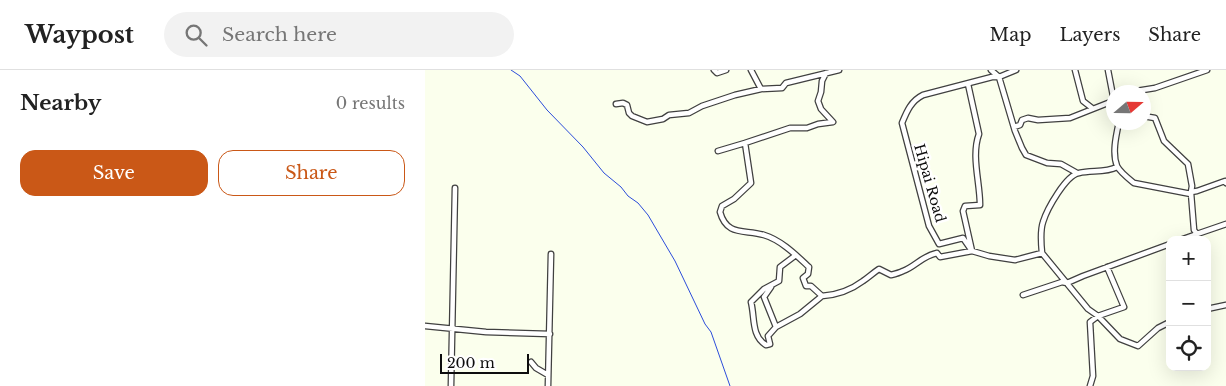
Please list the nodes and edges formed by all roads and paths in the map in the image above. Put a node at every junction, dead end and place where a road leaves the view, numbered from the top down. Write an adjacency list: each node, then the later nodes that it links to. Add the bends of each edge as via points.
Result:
1 (714, 70): 2 (street, via 717,73)
2 (726, 70)
3 (751, 70): 14 (street)
4 (839, 70): 10 (street)
5 (991, 70): 11 (street)
6 (1016, 70): 11 (street, Hipai Road)
7 (1075, 70): 18 (street, via 1083,101)
8 (1108, 70): 13 (street)
9 (1207, 70): 15 (street)
10 (826, 73): 14 (street, via 786,83 782,88); 22 (street, via 818,102 833,122 790,128)
11 (999, 77): 12 (street, Hipai Road); 20 (street)
12 (968, 84): 33 (street, via 979,134 976,152 980,205 965,206 963,211); 33 (street, Hipai Road, via 915,99 902,124 929,226 939,244 963,238)
13 (1111, 85)
14 (761, 89): 17 (street, via 735,95 689,113 647,122 632,116 623,102)
15 (1151, 89)
16 (1106, 103): 18 (street)
17 (616, 104)
18 (1092, 108): 20 (street, via 1070,118 1028,118)
19 (1151, 117): 28 (street, via 1155,118 1165,141 1186,161 1190,170)
20 (1014, 127): 25 (street, via 1027,155 1047,163 1061,164)
21 (1118, 130): 24 (street)
22 (745, 143): 23 (street); 36 (street, via 751,183 722,206 721,217 731,229 765,235)
23 (718, 151)
24 (1117, 167): 25 (street); 28 (street, via 1134,183)
25 (1077, 173): 34 (street, via 1056,195 1043,222)
26 (1226, 183): 28 (street)
27 (455, 188): 48 (street)
28 (1191, 193): 30 (street)
29 (1226, 224): 30 (street)
30 (1197, 234): 31 (street)
31 (1191, 236)
32 (1166, 245): 37 (street)
33 (972, 251): 34 (street, Hipai Road, via 1015,260); 41 (street, via 945,257 937,253 930,255 905,271 891,275 879,269 843,293)
34 (1041, 253): 38 (street)
35 (551, 254): 49 (street)
36 (796, 255): 39 (street, via 780,267 779,281); 41 (street, via 809,267 803,278 806,286 811,286)
37 (1107, 267): 38 (street); 44 (street, via 1124,307)
38 (1067, 284): 40 (street, via 1062,282); 44 (street, via 1088,309)
39 (771, 287): 47 (street, via 764,297); 47 (street, via 764,289 751,302 754,329 760,342 766,346 770,344 768,336)
40 (1023, 295)
41 (822, 296): 47 (street, via 800,314)
42 (1226, 305): 43 (street)
43 (1211, 308)
44 (1099, 316): 45 (street, via 1120,338 1138,346); 54 (street, via 1090,322 1093,376)
45 (1166, 324)
46 (425, 326): 48 (street)
47 (776, 326)
48 (453, 330): 49 (street); 52 (street)
49 (550, 334): 51 (street)
50 (531, 362): 51 (street)
51 (548, 375): 53 (street)
52 (451, 386)
53 (549, 386)
54 (1090, 386)

